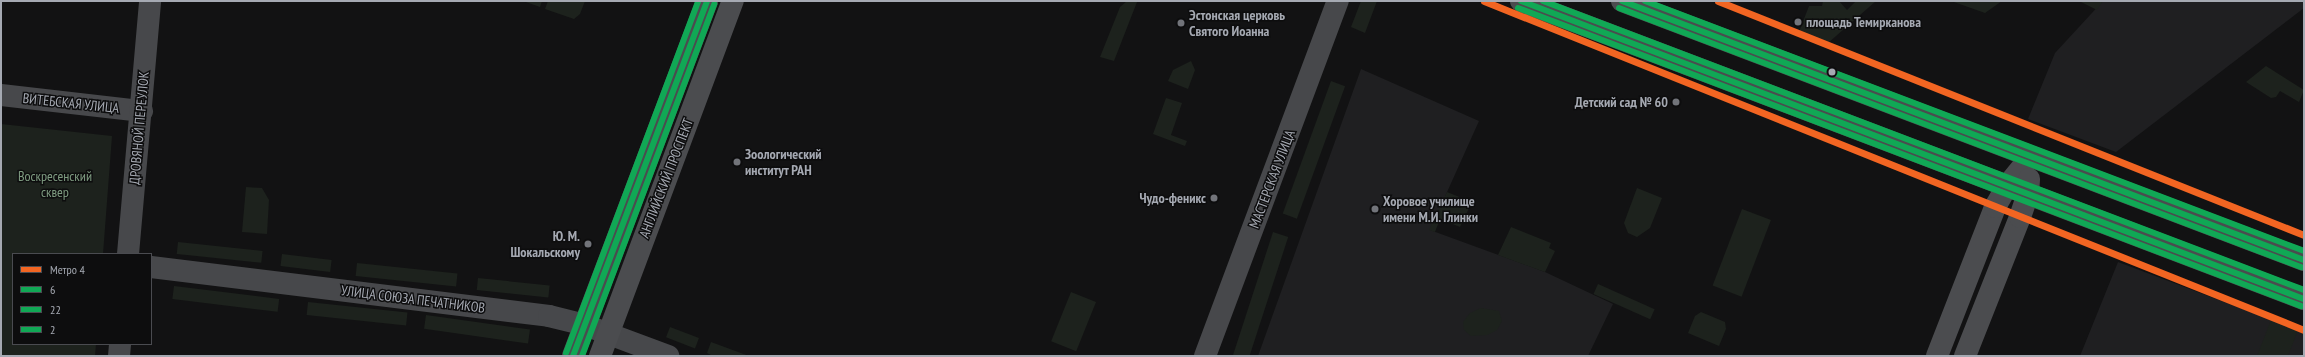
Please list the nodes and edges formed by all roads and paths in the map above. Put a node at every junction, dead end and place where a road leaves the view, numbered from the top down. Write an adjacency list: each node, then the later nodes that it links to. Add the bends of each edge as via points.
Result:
1 (150, 1): 8 (street, ДРОВЯНОЙ ПЕРЕУЛОК)
2 (707, 1): 16 (main road, АНГЛИЙСКИЙ ПРОСПЕКТ)
3 (733, 1): 17 (main road, АНГЛИЙСКИЙ ПРОСПЕКТ)
4 (1338, 1): 23 (street, МАСТЕРСКАЯ УЛИЦА)
5 (1521, 1): 10 (main road)
6 (1622, 1): 9 (main road)
7 (1, 95): 8 (street, ВИТЕБСКАЯ УЛИЦА)
8 (142, 111): 12 (street, ДРОВЯНОЙ ПЕРЕУЛОК)
9 (2031, 156): 10 (main road); 11 (main road); 13 (main road)
10 (2007, 186): 11 (main road); 24 (main road, via 1995,208)
11 (2028, 194): 15 (main road); 25 (main road)
12 (128, 253)
13 (2304, 260)
14 (152, 267): 16 (street, УЛИЦА СОЮЗА ПЕЧАТНИКОВ, via 549,316)
15 (2304, 299)
16 (585, 325): 17 (street, УЛИЦА СОЮЗА ПЕЧАТНИКОВ); 20 (main road, АНГЛИЙСКИЙ ПРОСПЕКТ)
17 (608, 334): 21 (main road, АНГЛИЙСКИЙ ПРОСПЕКТ); 22 (street, УЛИЦА СОЮЗА ПЕЧАТНИКОВ)
18 (120, 345): 19 (street)
19 (119, 356)
20 (573, 356)
21 (600, 356)
22 (668, 356)
23 (1205, 356)
24 (1937, 356)
25 (1965, 356)

